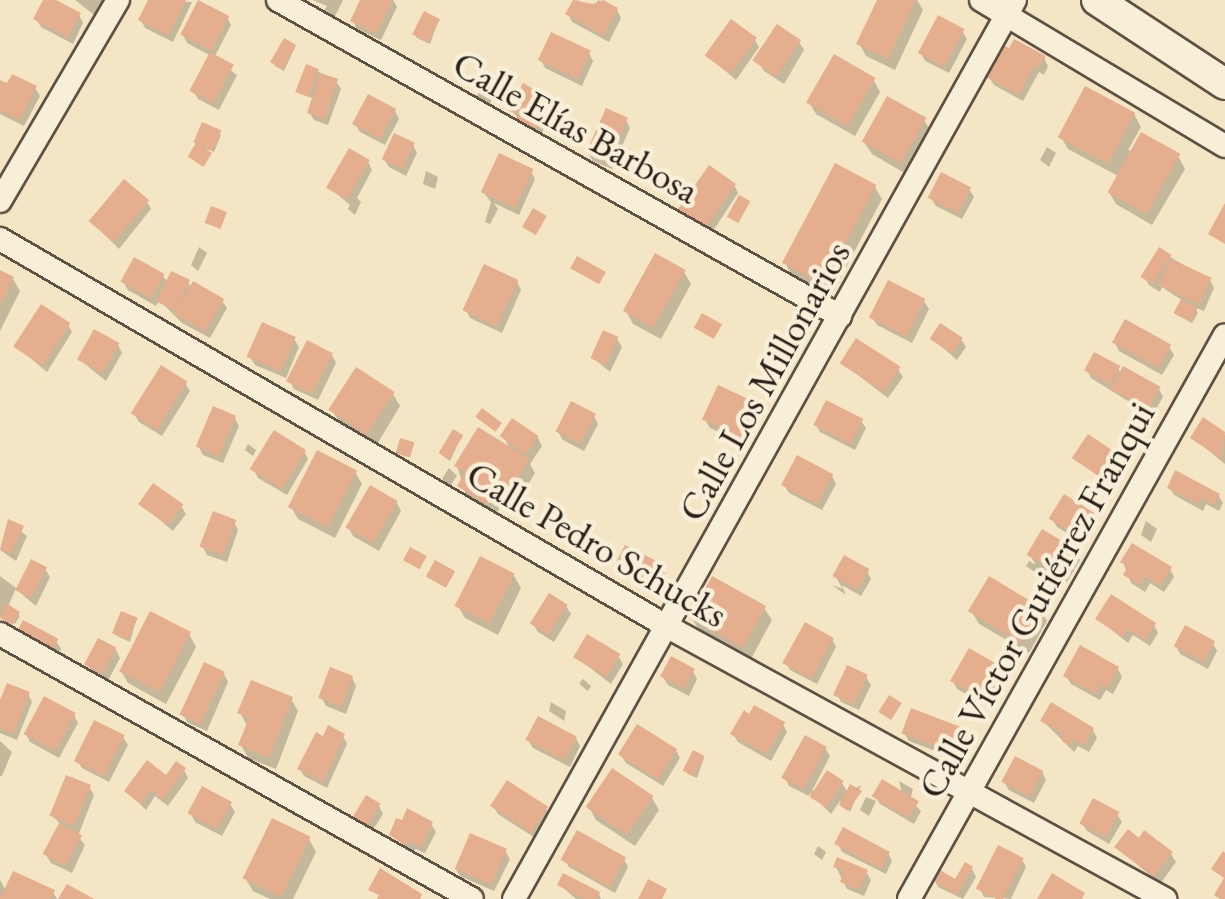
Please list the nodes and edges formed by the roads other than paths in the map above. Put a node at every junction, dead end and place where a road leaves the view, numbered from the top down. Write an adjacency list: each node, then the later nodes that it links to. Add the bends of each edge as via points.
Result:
1 (118, 0): 8 (street)
2 (278, 0): 10 (street, Calle Elías Barbosa)
3 (981, 0): 5 (street)
4 (1096, 0): 6 (street)
5 (1012, 8): 7 (street); 10 (street, Calle Los Millonarios)
6 (1225, 84)
7 (1225, 146)
8 (0, 201)
9 (0, 240): 12 (street, Calle Pedro Schucks)
10 (840, 316): 12 (street, Calle Los Millonarios)
11 (1225, 334): 14 (street, Calle Víctor Gutiérrez Franqui)
12 (668, 627): 14 (street, Calle Pedro Schucks); 16 (street, Calle Los Millonarios)
13 (0, 634): 15 (street)
14 (969, 792): 17 (street, Calle Víctor Gutiérrez Franqui); 18 (street, Calle Pedro Schucks)
15 (472, 899)
16 (514, 899)
17 (910, 899)
18 (1165, 899)

